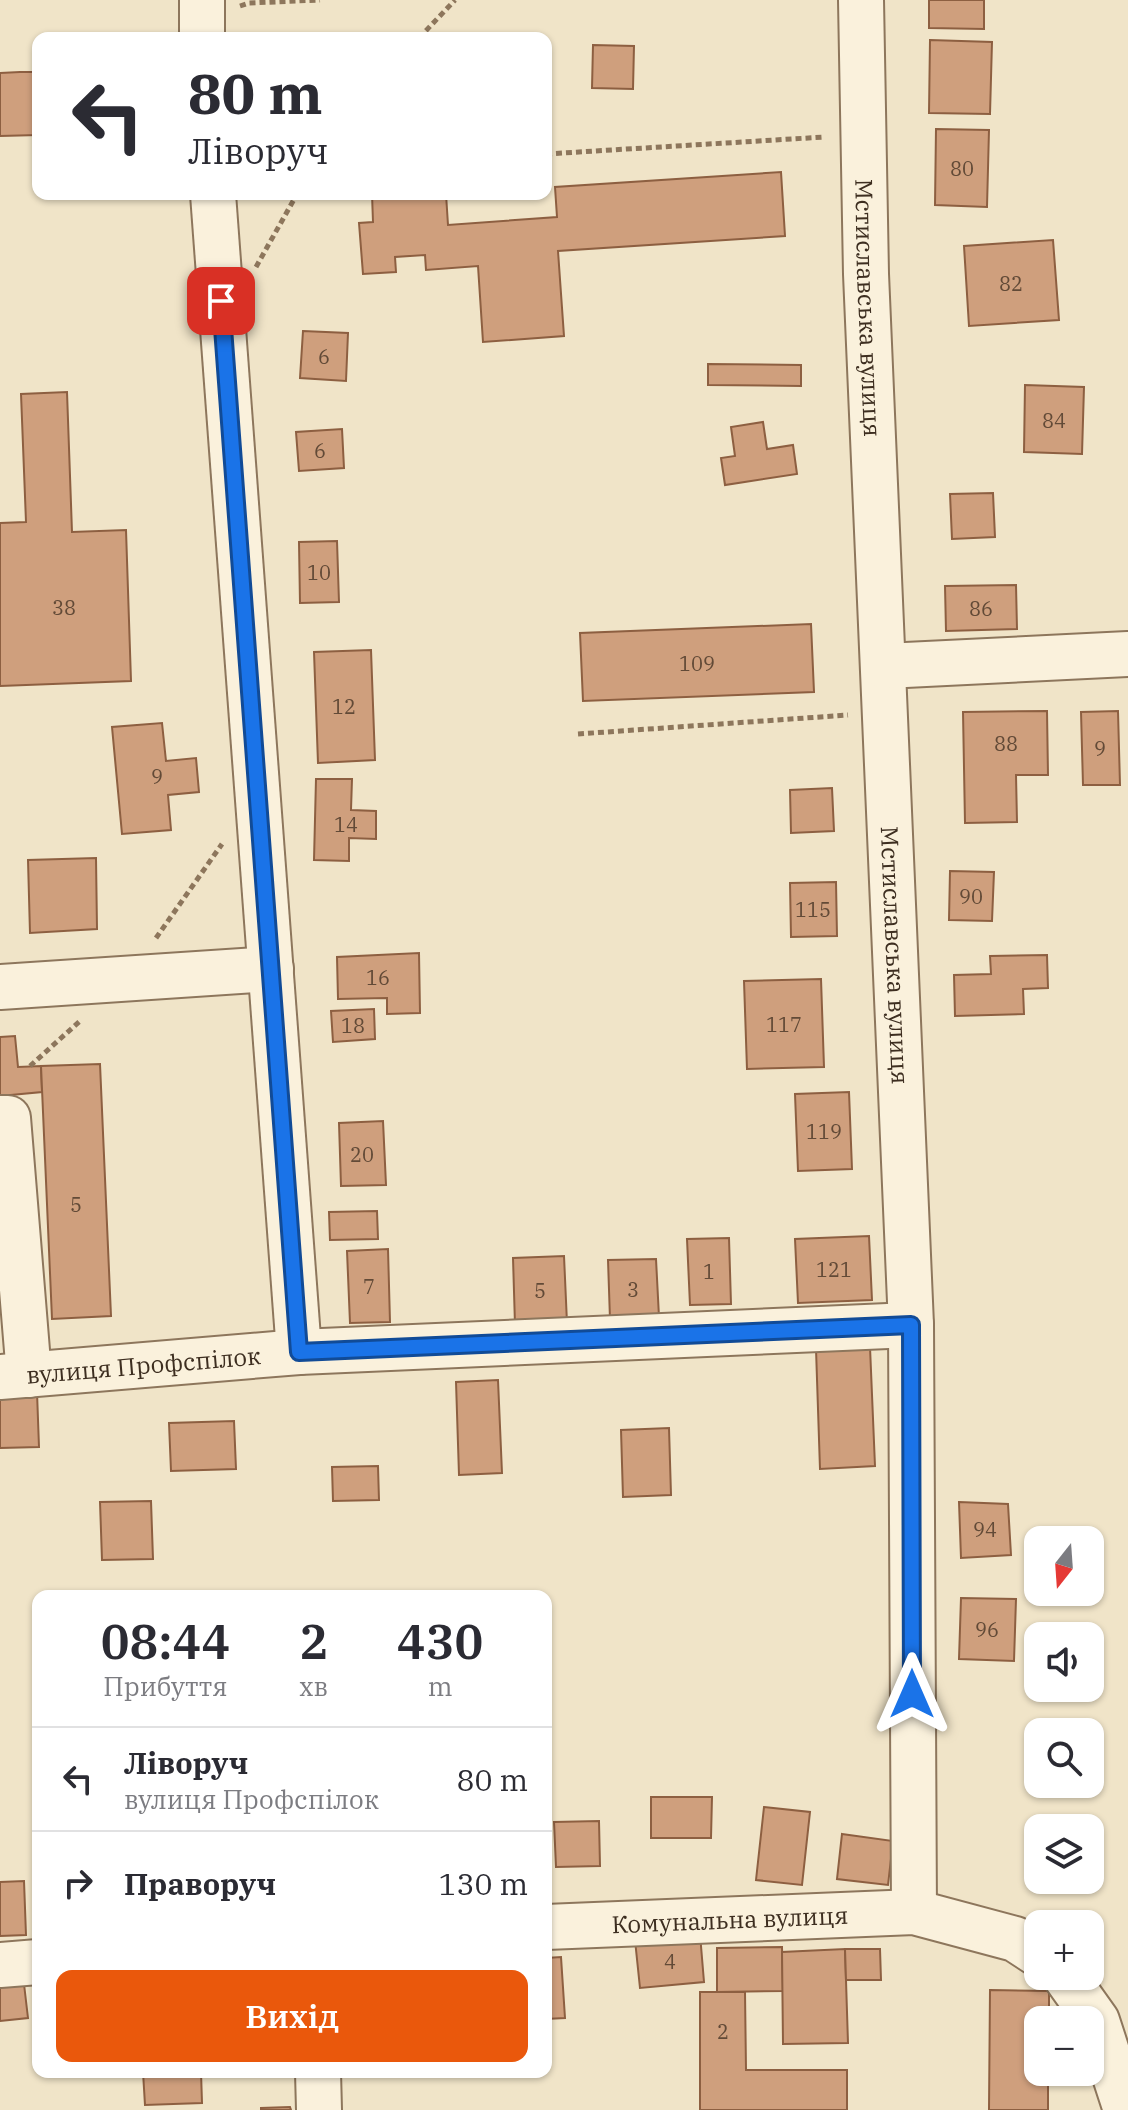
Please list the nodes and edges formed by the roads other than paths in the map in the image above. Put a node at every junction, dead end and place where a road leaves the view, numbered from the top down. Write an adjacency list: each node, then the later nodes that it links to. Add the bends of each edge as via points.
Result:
1 (861, 0): 6 (street, Мстиславська вулиця, via 866,274)
2 (219, 3): 3 (street, via 200,15)
3 (201, 32)
4 (213, 200): 7 (street)
5 (1128, 654): 6 (street)
6 (885, 666): 10 (street, Мстиславська вулиця)
7 (271, 969): 8 (street); 11 (street)
8 (0, 987)
9 (0, 1118): 12 (street, via 8,1118)
10 (911, 1325): 11 (street, вулиця Профспілок); 13 (street, Мстиславська вулиця)
11 (299, 1352): 12 (street, вулиця Профспілок)
12 (14, 1376)
13 (914, 1912): 14 (street, Комунальна вулиця); 15 (street, Комунальна вулиця)
14 (552, 1927)
15 (1024, 1945)
16 (32, 1962): 17 (street)
17 (0, 1965)
18 (1075, 1990): 21 (street, via 1097,2021)
19 (318, 2078): 20 (street)
20 (319, 2110)
21 (1126, 2110)

